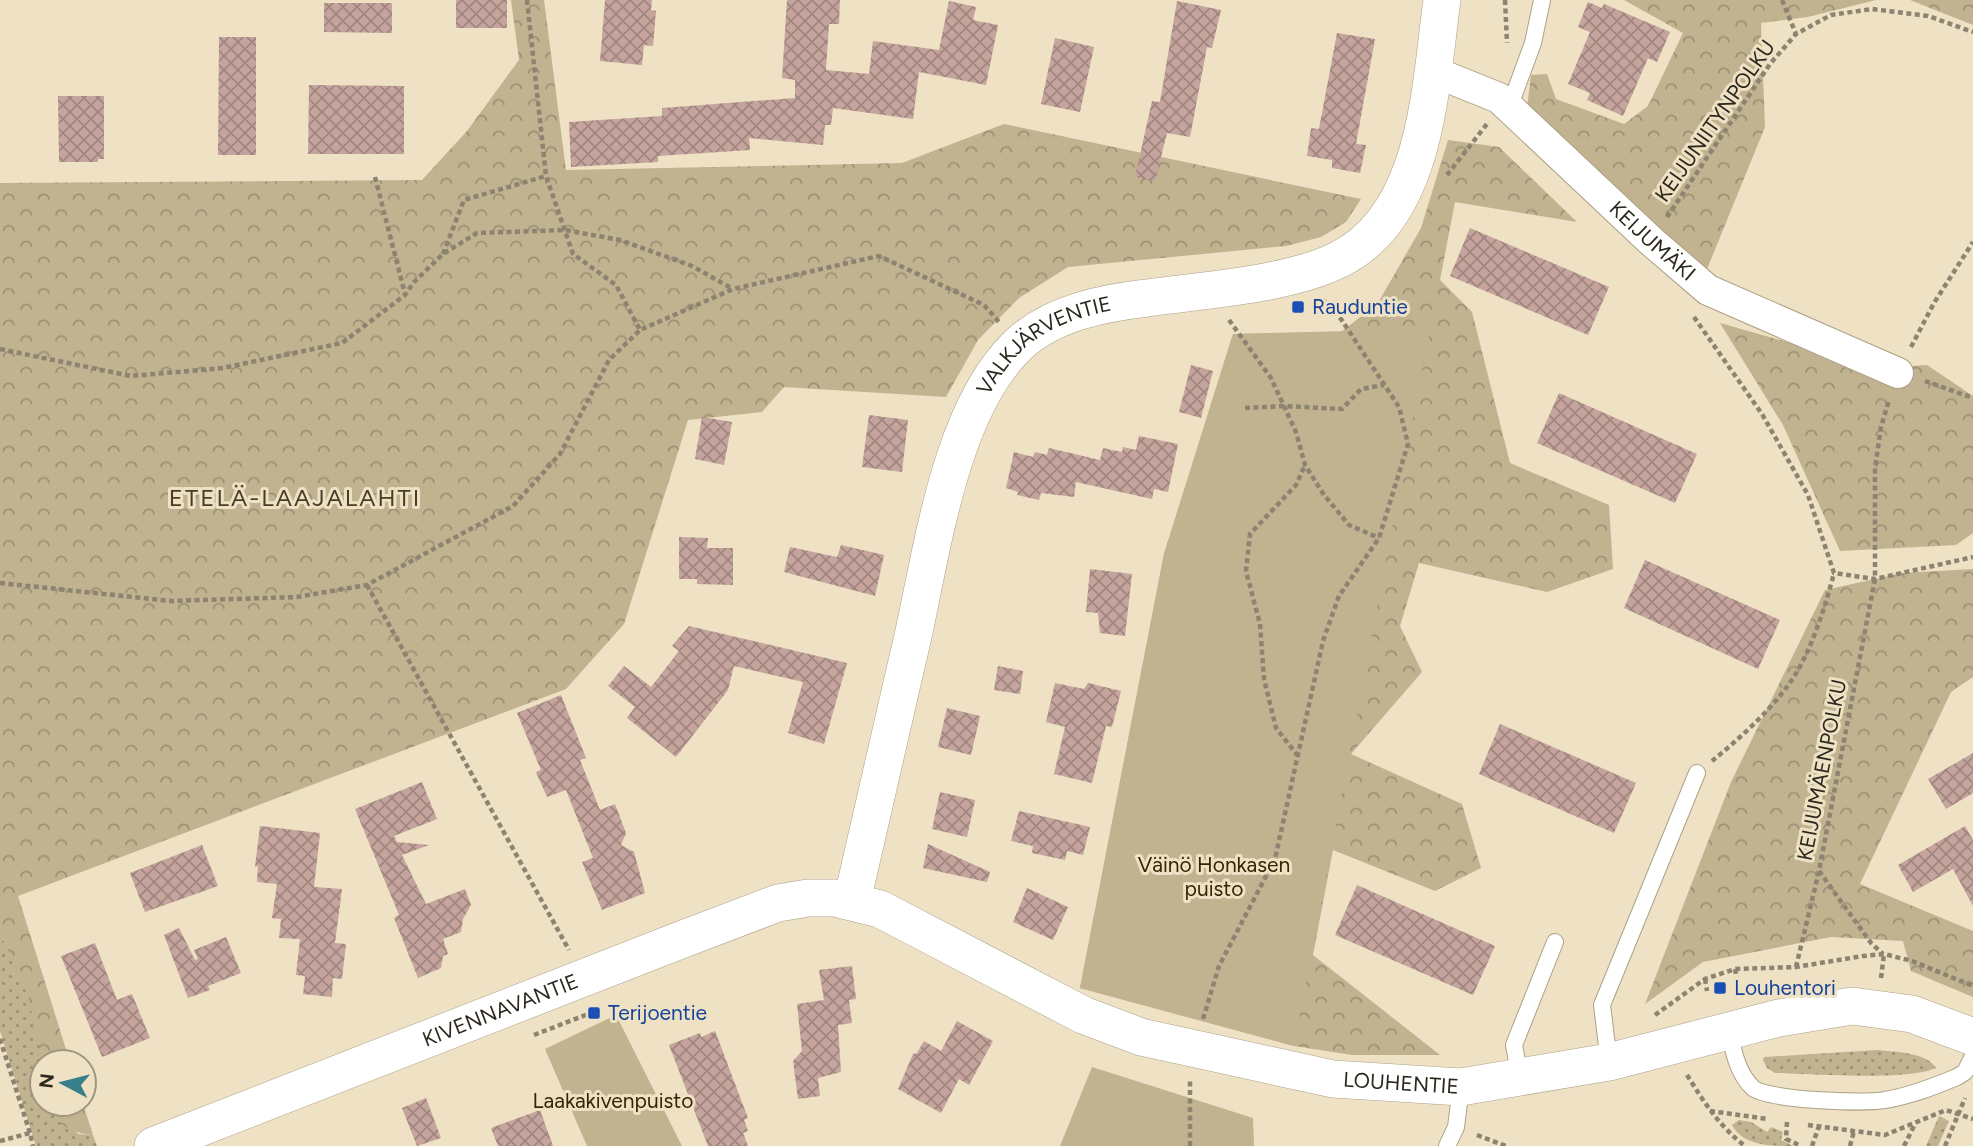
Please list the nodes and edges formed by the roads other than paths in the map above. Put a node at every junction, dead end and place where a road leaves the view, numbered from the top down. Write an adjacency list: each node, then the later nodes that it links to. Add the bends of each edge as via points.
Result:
1 (1442, 0): 3 (street, VALKJÄRVENTIE)
2 (1542, 0): 4 (lane, via 1533,43)
3 (1432, 71): 4 (street, KEIJUMÄKI, via 1499,98); 7 (street, VALKJÄRVENTIE, via 1415,164 1401,199 1384,225 1324,289 1237,286 1110,302 1046,323 993,373 977,401 950,476)
4 (1504, 119): 5 (street, KEIJUMÄKI, via 1708,290)
5 (1898, 373)
6 (1697, 773): 12 (lane, via 1602,1005)
7 (852, 901): 14 (street, LOUHENTIE, via 880,909 1083,1015 1141,1037 1333,1079); 15 (street, KIVENNAVANTIE, via 808,898 779,903)
8 (1555, 942): 13 (lane, via 1514,1045)
9 (1973, 1037): 10 (street, LOUHENTIE, via 1912,1014 1865,1007 1816,1010)
10 (1732, 1044): 11 (lane, via 1746,1079 1765,1095 1861,1102 1928,1089 1965,1072); 12 (street, LOUHENTIE, via 1652,1049)
11 (1973, 1056)
12 (1609, 1062): 13 (street, LOUHENTIE)
13 (1520, 1078): 14 (street, LOUHENTIE)
14 (1461, 1087): 16 (lane, via 1456,1127)
15 (153, 1146)
16 (1447, 1146)

